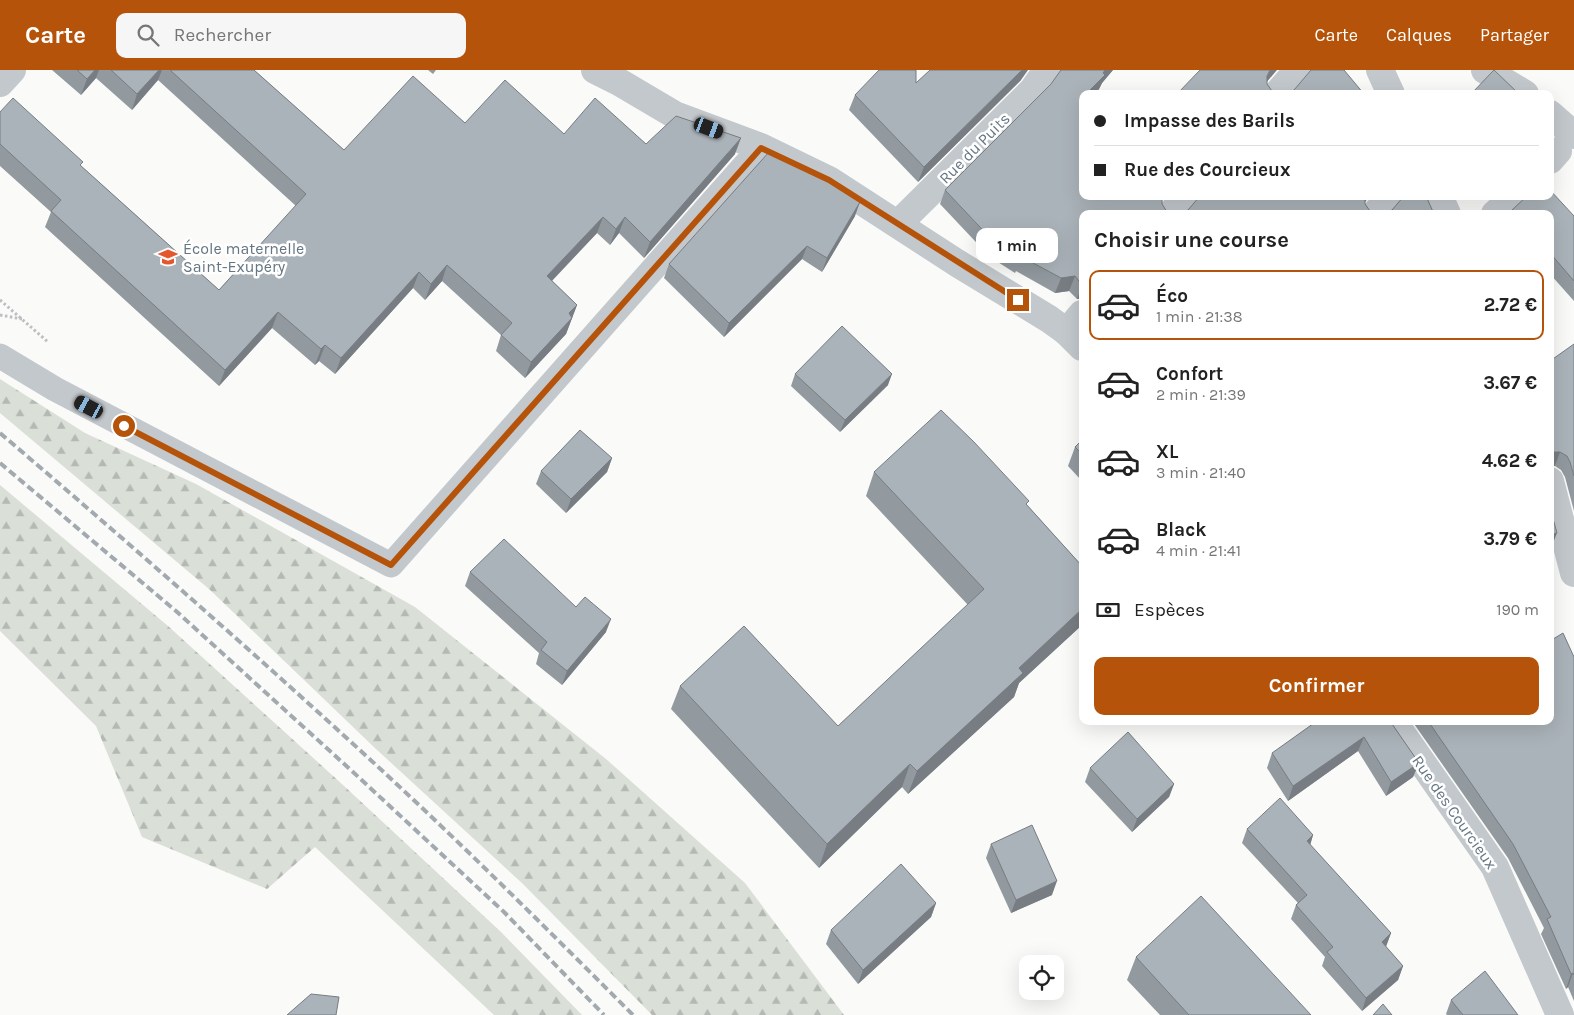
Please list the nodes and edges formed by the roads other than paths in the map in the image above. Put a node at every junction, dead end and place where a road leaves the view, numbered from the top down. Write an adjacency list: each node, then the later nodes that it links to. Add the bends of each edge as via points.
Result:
1 (12, 70): 8 (street)
2 (595, 70): 7 (street)
3 (1047, 70): 21 (street, Rue du Puits, via 1033,90)
4 (1298, 70): 9 (street)
5 (1380, 70): 10 (street)
6 (1485, 70): 11 (street)
7 (623, 76): 13 (street, via 675,115)
8 (0, 83)
9 (1280, 90)
10 (1390, 90)
11 (1518, 90)
12 (1554, 127): 14 (street)
13 (761, 148): 21 (street, via 829,180); 23 (lane, via 391,565 63,394)
14 (1561, 149)
15 (1183, 200): 18 (street)
16 (1388, 200): 19 (street)
17 (1511, 200): 20 (street)
18 (1174, 210)
19 (1379, 210)
20 (1499, 210)
21 (898, 224): 22 (street)
22 (1077, 331)
23 (0, 356)
24 (1554, 496): 25 (street)
25 (1574, 573)
26 (1396, 725): 27 (street, Rue des Courcieux, via 1495,867)
27 (1560, 1015)

